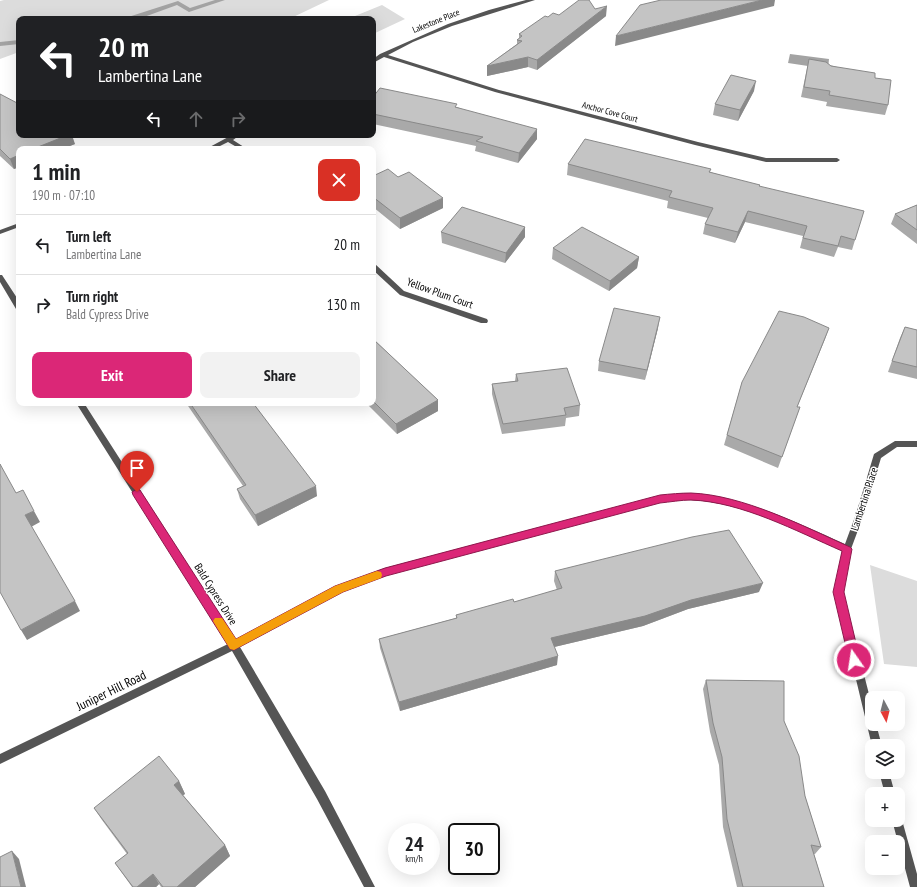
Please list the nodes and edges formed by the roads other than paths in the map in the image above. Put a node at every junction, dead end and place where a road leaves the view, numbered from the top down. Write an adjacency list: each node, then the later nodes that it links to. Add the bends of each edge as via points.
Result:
1 (532, 0): 2 (street, Lakestone Place, via 436,30)
2 (382, 55): 3 (street, Lakestone Place); 8 (street, Anchor Cove Court, via 497,91 705,146 766,160)
3 (376, 58)
4 (232, 138): 5 (street)
5 (229, 140): 6 (street); 7 (street)
6 (216, 146)
7 (239, 146)
8 (837, 160)
9 (16, 226): 10 (street)
10 (0, 232)
11 (376, 269): 14 (street, Yellow Plum Court, via 402,293)
12 (0, 277): 13 (street)
13 (16, 302)
14 (484, 321)
15 (82, 406): 18 (street, Bald Cypress Drive)
16 (917, 444): 17 (street, Lambertina Place, via 895,444 877,456)
17 (847, 549): 18 (street, Juniper Hill Road, via 778,519 724,501 691,497 660,499 385,572 339,589); 19 (street, Lambertina Place, via 839,592)
18 (234, 646): 20 (street, Juniper Hill Road); 22 (street, Bald Cypress Drive, via 321,795)
19 (875, 739)
20 (0, 759)
21 (899, 827): 23 (street)
22 (370, 887)
23 (915, 887)

